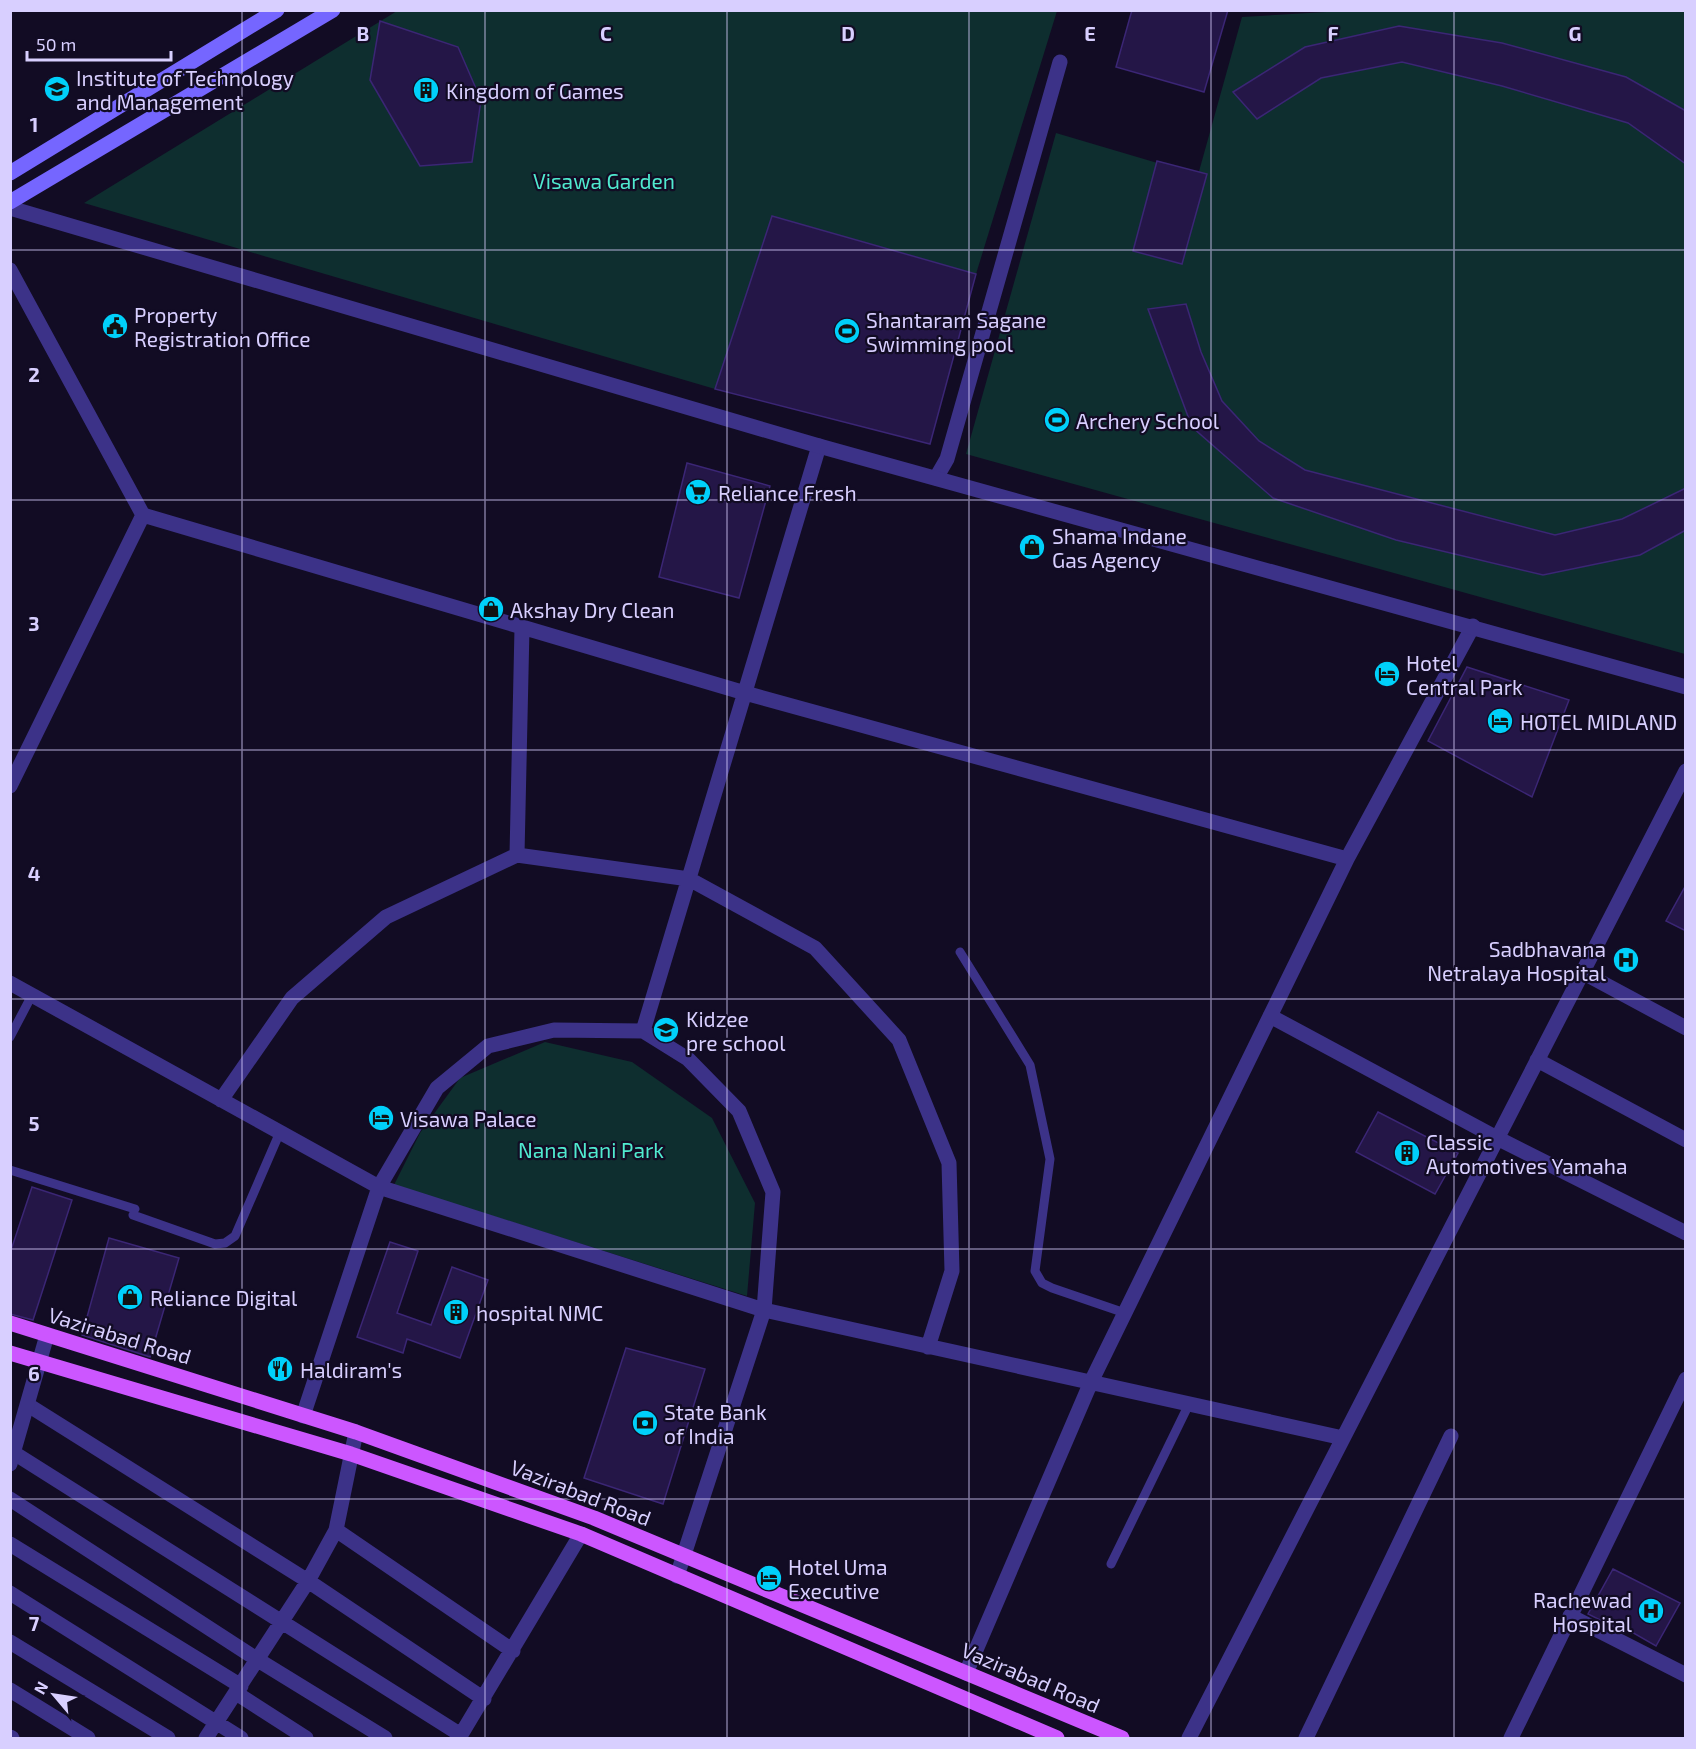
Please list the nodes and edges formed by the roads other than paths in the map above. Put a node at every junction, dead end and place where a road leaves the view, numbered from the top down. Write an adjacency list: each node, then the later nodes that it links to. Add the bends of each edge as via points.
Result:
1 (277, 10): 4 (main road)
2 (333, 10): 5 (main road)
3 (1060, 62): 9 (street, via 947,459)
4 (10, 173)
5 (10, 202)
6 (10, 208): 8 (street)
7 (10, 270): 10 (street)
8 (819, 446): 9 (street); 14 (street)
9 (936, 478): 11 (street)
10 (142, 515): 12 (street); 16 (street)
11 (1473, 626): 13 (street); 18 (street)
12 (522, 627): 14 (street); 17 (street)
13 (1686, 687)
14 (745, 693): 18 (street); 19 (street)
15 (1686, 771): 21 (street)
16 (10, 786)
17 (517, 855): 19 (street); 29 (street, via 386,917 292,998)
18 (1347, 859): 24 (street)
19 (689, 879): 26 (street); 40 (street, via 815,948 899,1040 949,1163 952,1271)
20 (960, 952): 37 (lane, via 1030,1065 1050,1159 1035,1271 1042,1283 1052,1288)
21 (1582, 972): 25 (street); 28 (street)
22 (10, 983): 23 (street)
23 (32, 995): 27 (lane); 29 (street)
24 (1270, 1016): 31 (street); 37 (street)
25 (1686, 1028)
26 (643, 1031): 34 (street, via 554,1030 488,1046 437,1088); 36 (street, via 688,1059 739,1111 773,1192)
27 (10, 1037)
28 (1537, 1060): 31 (street); 32 (street)
29 (221, 1100): 30 (street)
30 (280, 1132): 33 (lane, via 235,1236 225,1243 214,1244); 34 (street)
31 (1497, 1138): 35 (street); 50 (street)
32 (1686, 1140)
33 (10, 1170)
34 (379, 1187): 36 (street); 47 (street)
35 (1686, 1233)
36 (764, 1310): 40 (street); 57 (street)
37 (1125, 1313): 44 (street)
38 (10, 1323): 39 (main road, Vazirabad Road)
39 (47, 1335): 42 (street); 47 (main road, Vazirabad Road)
40 (928, 1347): 44 (street)
41 (10, 1353): 42 (main road, Vazirabad Road)
42 (40, 1363): 46 (street); 51 (main road, Vazirabad Road)
43 (1686, 1379): 62 (street)
44 (1091, 1382): 45 (street); 67 (street)
45 (1189, 1404): 50 (street); 58 (lane)
46 (28, 1405): 52 (street); 60 (street)
47 (303, 1416): 48 (main road, Vazirabad Road)
48 (356, 1432): 51 (street); 57 (main road, Vazirabad Road, via 594,1518)
49 (1451, 1437): 83 (street)
50 (1343, 1438): 82 (street)
51 (351, 1454): 54 (street); 55 (main road, Vazirabad Road)
52 (12, 1458): 63 (street)
53 (10, 1499): 66 (street)
54 (336, 1530): 60 (street); 65 (street)
55 (581, 1534): 59 (main road, Vazirabad Road); 65 (street)
56 (10, 1544): 70 (street)
57 (685, 1556): 59 (street); 67 (main road, Vazirabad Road)
58 (1112, 1564)
59 (677, 1576): 80 (main road, Vazirabad Road)
60 (309, 1581): 63 (street); 71 (street)
61 (10, 1593): 72 (street)
62 (1570, 1616): 68 (street); 84 (street)
63 (282, 1621): 66 (street); 73 (street)
64 (10, 1642): 75 (street)
65 (513, 1651): 71 (street)
66 (258, 1660): 70 (street); 79 (street)
67 (966, 1673): 81 (main road, Vazirabad Road)
68 (1686, 1675)
69 (10, 1690): 74 (street)
70 (239, 1690): 72 (street); 78 (street)
71 (484, 1699): 73 (street)
72 (216, 1722): 76 (street); 77 (street)
73 (460, 1737)
74 (88, 1738)
75 (168, 1738)
76 (206, 1738)
77 (241, 1738)
78 (306, 1738)
79 (385, 1738)
80 (1057, 1738)
81 (1122, 1738)
82 (1189, 1738)
83 (1306, 1738)
84 (1512, 1738)

